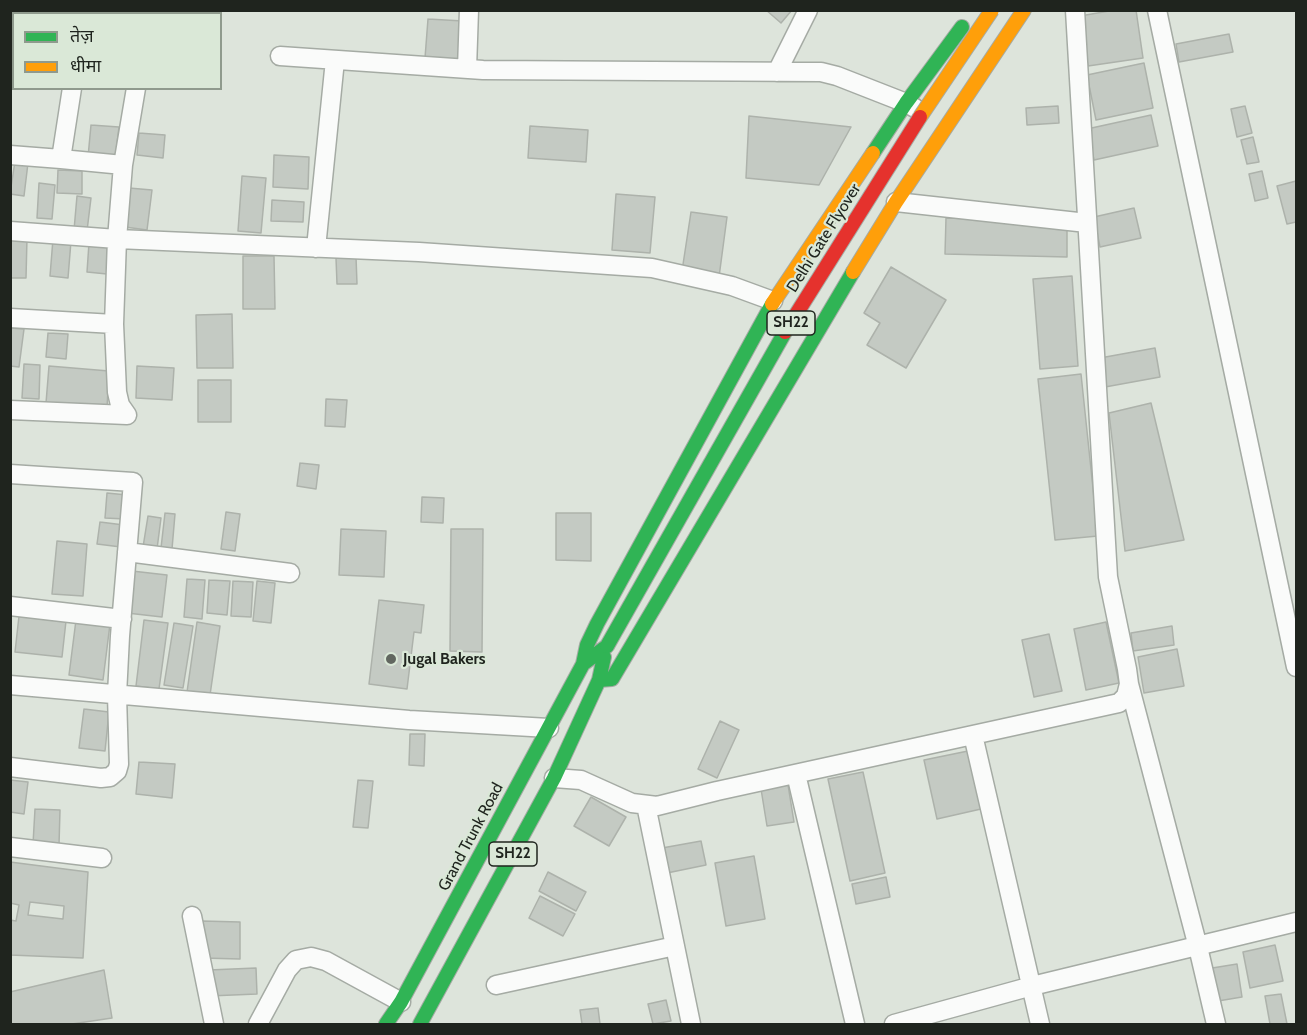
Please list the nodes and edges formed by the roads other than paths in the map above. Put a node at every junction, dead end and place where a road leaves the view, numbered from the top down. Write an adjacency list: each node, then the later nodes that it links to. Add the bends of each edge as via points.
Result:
1 (469, 10): 10 (street)
2 (808, 10): 11 (street)
3 (992, 10): 33 (main road, Delhi Gate Flyover / SH22, bridge, via 915,124 786,330)
4 (1024, 10): 15 (main road)
5 (1157, 10): 35 (street)
6 (1079, 12): 20 (street)
7 (968, 20): 14 (main road)
8 (280, 56): 9 (street)
9 (335, 60): 10 (street); 23 (street)
10 (467, 69): 11 (street)
11 (777, 72): 14 (street, via 837,76)
12 (72, 90): 17 (street)
13 (136, 90): 18 (street)
14 (906, 103): 15 (street); 24 (main road)
15 (946, 128): 19 (main road)
16 (10, 155): 17 (street)
17 (61, 159): 18 (street)
18 (123, 165): 22 (street)
19 (896, 202): 20 (street); 36 (main road, via 612,679)
20 (1087, 223): 37 (street, via 1108,577)
21 (10, 231): 22 (street)
22 (117, 239): 23 (street); 26 (street)
23 (316, 248): 24 (street, via 652,268 732,286)
24 (773, 301): 34 (main road, via 597,624)
25 (10, 318): 26 (street)
26 (114, 324): 27 (street, via 117,392 128,416)
27 (10, 410)
28 (10, 474): 29 (street, via 133,482)
29 (127, 552): 30 (street); 32 (street)
30 (290, 573)
31 (10, 606): 32 (street)
32 (122, 619): 39 (street)
33 (607, 646): 34 (main road, Delhi Gate Flyover); 36 (main road, Delhi Gate Flyover / SH22)
34 (583, 664): 40 (main road, Grand Trunk Road)
35 (1296, 667)
36 (600, 680): 44 (main road, SH22)
37 (1129, 684): 41 (street, via 1119,703); 51 (street)
38 (10, 685): 39 (street)
39 (117, 695): 40 (street); 42 (street, via 118,764 110,777)
40 (549, 728): 54 (main road, Grand Trunk Road)
41 (973, 735): 43 (street); 53 (street)
42 (10, 767)
43 (796, 774): 45 (street, via 657,806); 60 (street)
44 (554, 778): 45 (street, via 581,780 632,803); 58 (main road, SH22)
45 (646, 805): 50 (street)
46 (10, 847): 47 (street)
47 (102, 858)
48 (192, 916): 55 (street)
49 (1296, 922): 51 (street)
50 (675, 946): 52 (street); 59 (street)
51 (1198, 947): 53 (street); 63 (street)
52 (496, 984)
53 (1032, 986): 61 (street); 62 (street)
54 (401, 1002): 56 (street, via 311,957 296,960 287,970); 57 (main road, Grand Trunk Road)
55 (214, 1024)
56 (258, 1024)
57 (386, 1024)
58 (420, 1024)
59 (691, 1024)
60 (855, 1024)
61 (894, 1024)
62 (1040, 1024)
63 (1216, 1024)

